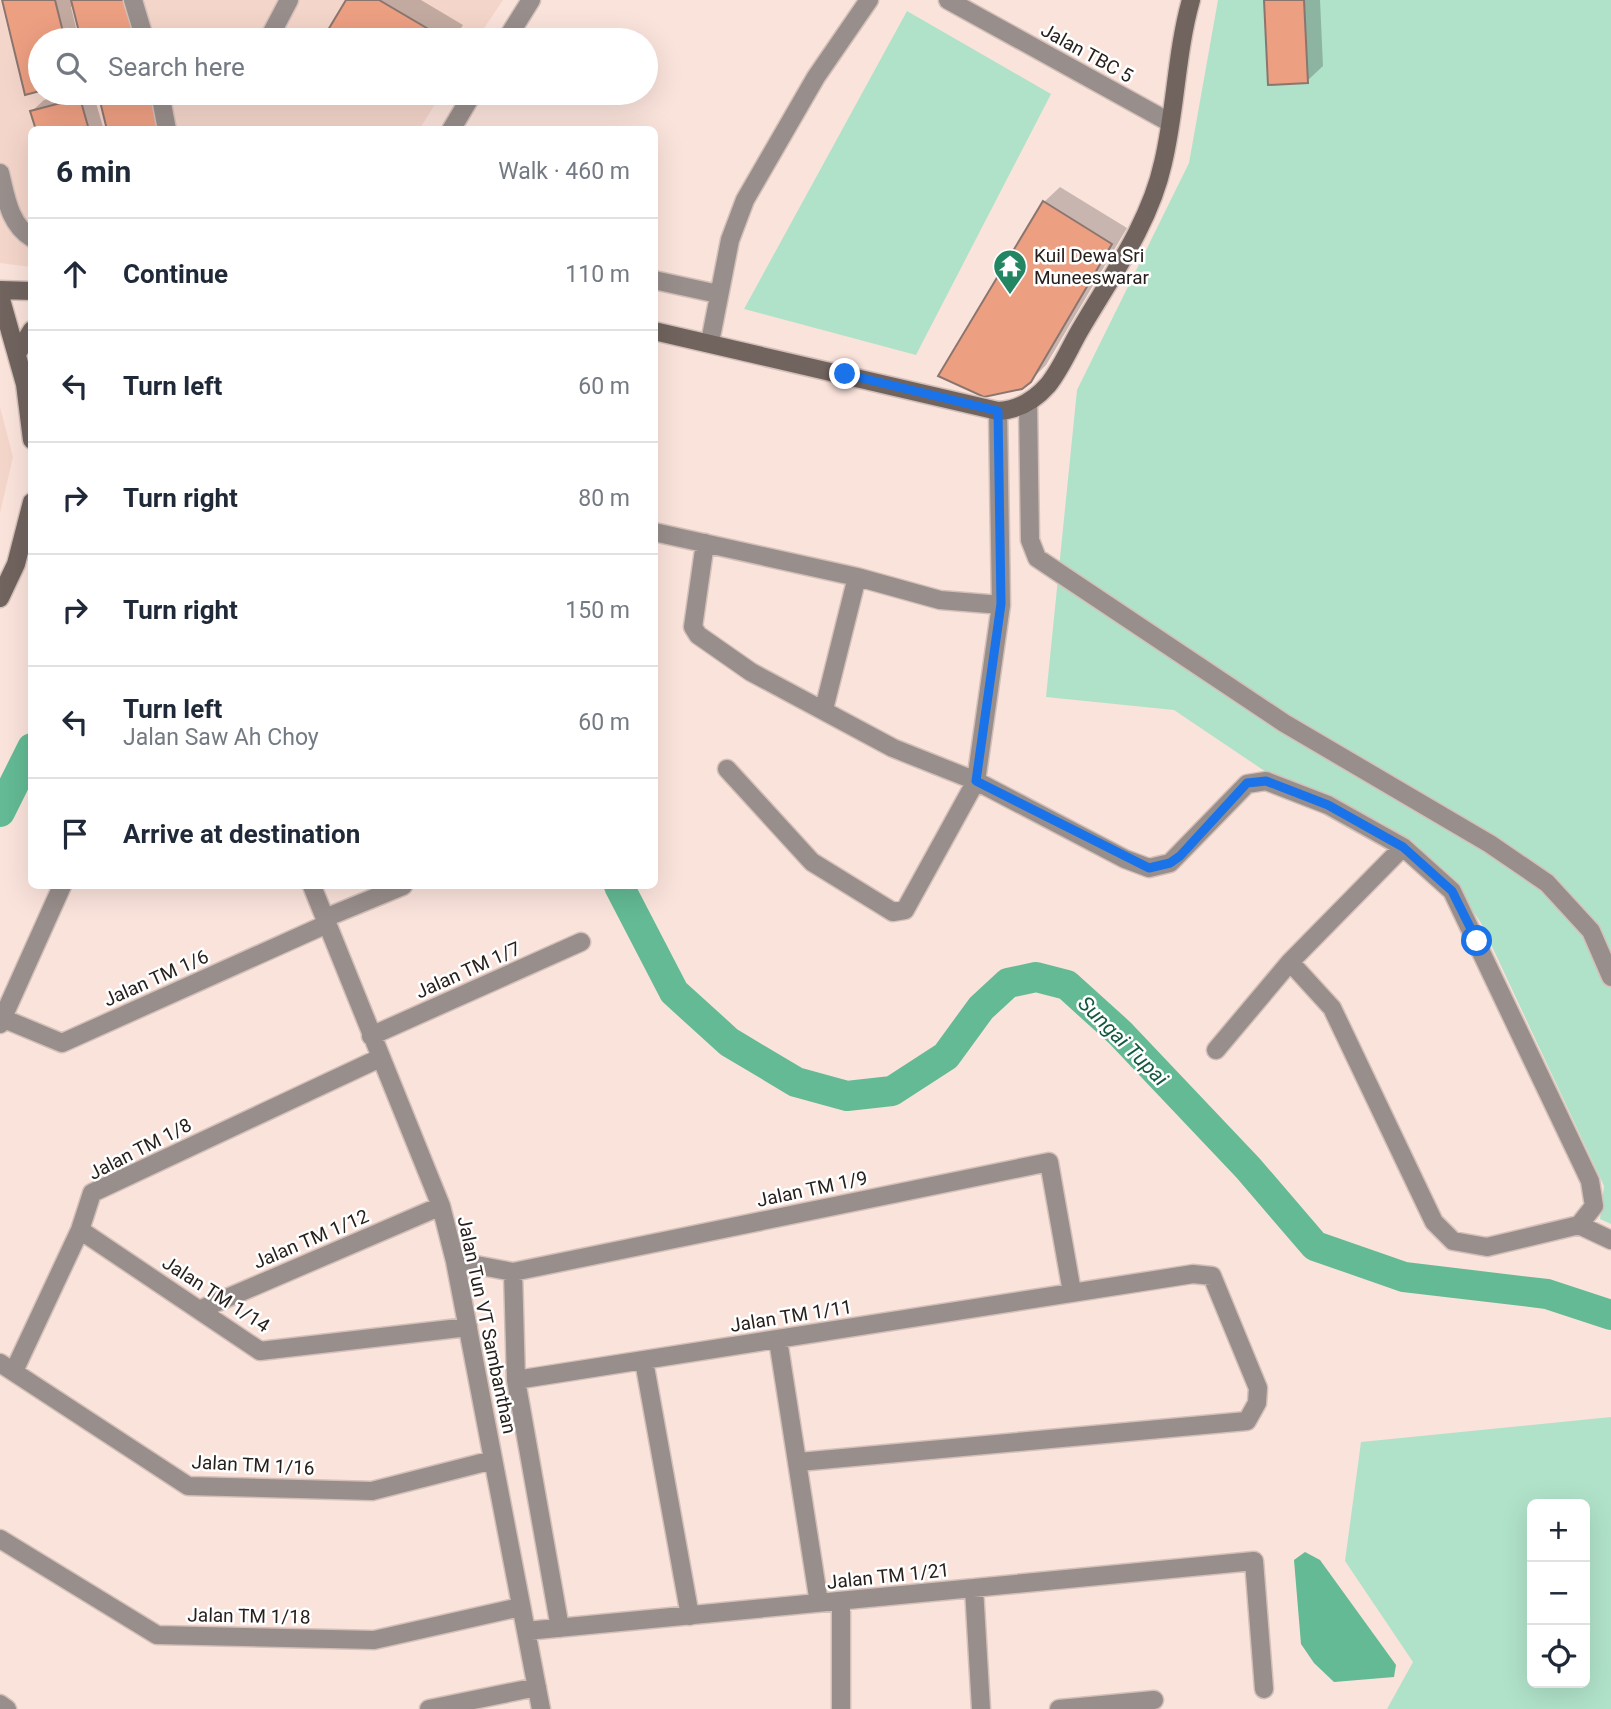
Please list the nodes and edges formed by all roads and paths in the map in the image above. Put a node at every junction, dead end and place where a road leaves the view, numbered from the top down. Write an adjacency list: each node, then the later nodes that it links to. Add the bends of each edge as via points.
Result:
1 (133, 0): 7 (street)
2 (289, 0): 8 (street)
3 (531, 0): 9 (street)
4 (869, 0): 20 (street, via 816,77 745,200)
5 (948, 0): 12 (street, Jalan TBC 5)
6 (1191, 0): 12 (street)
7 (141, 28)
8 (274, 28)
9 (514, 28)
10 (162, 105): 13 (street)
11 (466, 105): 14 (street)
12 (1169, 122): 28 (street, via 1156,190 1124,256 1048,384)
13 (166, 126)
14 (452, 126)
15 (0, 173): 16 (street, via 9,210)
16 (28, 236)
17 (658, 281): 20 (street)
18 (0, 290): 19 (street)
19 (28, 291)
20 (718, 293): 25 (street)
21 (0, 296): 26 (street)
22 (658, 332): 25 (street)
23 (28, 336): 26 (street)
24 (0, 337): 27 (street)
25 (710, 342): 30 (street)
26 (18, 352): 27 (street)
27 (25, 384): 29 (street)
28 (1028, 402): 30 (street, via 1014,410); 47 (street, via 1030,540 1037,558 1284,723 1490,844 1547,883 1591,931)
29 (28, 408)
30 (998, 411): 36 (street)
31 (28, 518): 35 (street, via 16,564)
32 (658, 533): 33 (street)
33 (705, 543): 34 (street); 37 (street, via 695,631 751,672)
34 (857, 577): 36 (street, via 940,600); 37 (street)
35 (0, 598)
36 (1001, 604): 39 (street)
37 (824, 709): 39 (street, via 893,748)
38 (727, 768): 39 (street, via 825,873 899,913 905,910)
39 (976, 781): 40 (street, via 1149,868 1180,856 1247,783 1266,781 1328,805)
40 (1403, 847): 46 (street); 53 (street, via 1452,891 1590,1181 1594,1206)
41 (61, 889): 48 (street)
42 (313, 889): 44 (street, Jalan Tun VT Sambanthan)
43 (396, 889): 44 (street, Jalan TM 1/6)
44 (326, 921): 48 (street, Jalan TM 1/6, via 62,1043); 49 (street, Jalan Tun VT Sambanthan)
45 (581, 942): 49 (street, Jalan TM 1/7)
46 (1290, 962): 50 (street); 53 (street, via 1332,1007 1434,1222 1453,1241 1487,1247)
47 (1611, 977)
48 (1, 1021)
49 (371, 1036): 51 (street, Jalan Tun VT Sambanthan)
50 (1216, 1049)
51 (380, 1058): 52 (street, Jalan Tun VT Sambanthan); 54 (street, Jalan TM 1/8, via 92,1193)
52 (441, 1206): 56 (street, Jalan Tun VT Sambanthan); 59 (street, Jalan TM 1/12)
53 (1579, 1226): 55 (street)
54 (80, 1230): 59 (street, Jalan TM 1/14); 63 (street, Jalan TM 1/8)
55 (1611, 1240)
56 (455, 1261): 57 (street, Jalan TM 1/9); 60 (street, Jalan Tun VT Sambanthan)
57 (513, 1272): 58 (street, Jalan TM 1/9, via 1049,1162); 64 (street)
58 (1072, 1292): 61 (street, Jalan TM 1/11); 66 (street, Jalan TM 1/11, via 1193,1274 1212,1276 1258,1388 1257,1403 1247,1421)
59 (199, 1310): 60 (street, Jalan TM 1/14, via 260,1351)
60 (468, 1327): 65 (street, Jalan Tun VT Sambanthan)
61 (778, 1340): 62 (street, Jalan TM 1/11); 66 (street)
62 (643, 1361): 64 (street, Jalan TM 1/11); 72 (street)
63 (7, 1367): 65 (street, Jalan TM 1/16, via 188,1486 372,1491)
64 (516, 1380): 73 (street)
65 (493, 1460): 71 (street, Jalan Tun VT Sambanthan)
66 (799, 1462): 70 (street)
67 (0, 1539): 71 (street, Jalan TM 1/18, via 157,1635 374,1640)
68 (974, 1588): 69 (street, Jalan TM 1/21); 76 (street, Jalan TM 1/21, via 1254,1562); 83 (street)
69 (841, 1601): 70 (street, Jalan TM 1/21); 82 (street)
70 (819, 1604): 72 (street, Jalan TM 1/21)
71 (520, 1606): 74 (street, Jalan Tun VT Sambanthan)
72 (690, 1616): 73 (street, Jalan TM 1/21)
73 (560, 1629): 74 (street, Jalan TM 1/21)
74 (526, 1631): 75 (street, Jalan Tun VT Sambanthan)
75 (537, 1687): 80 (street); 81 (street, Jalan Tun VT Sambanthan)
76 (1264, 1689)
77 (1154, 1700): 84 (street)
78 (0, 1704): 79 (street)
79 (7, 1709)
80 (429, 1709)
81 (541, 1709)
82 (841, 1709)
83 (981, 1709)
84 (1059, 1709)

